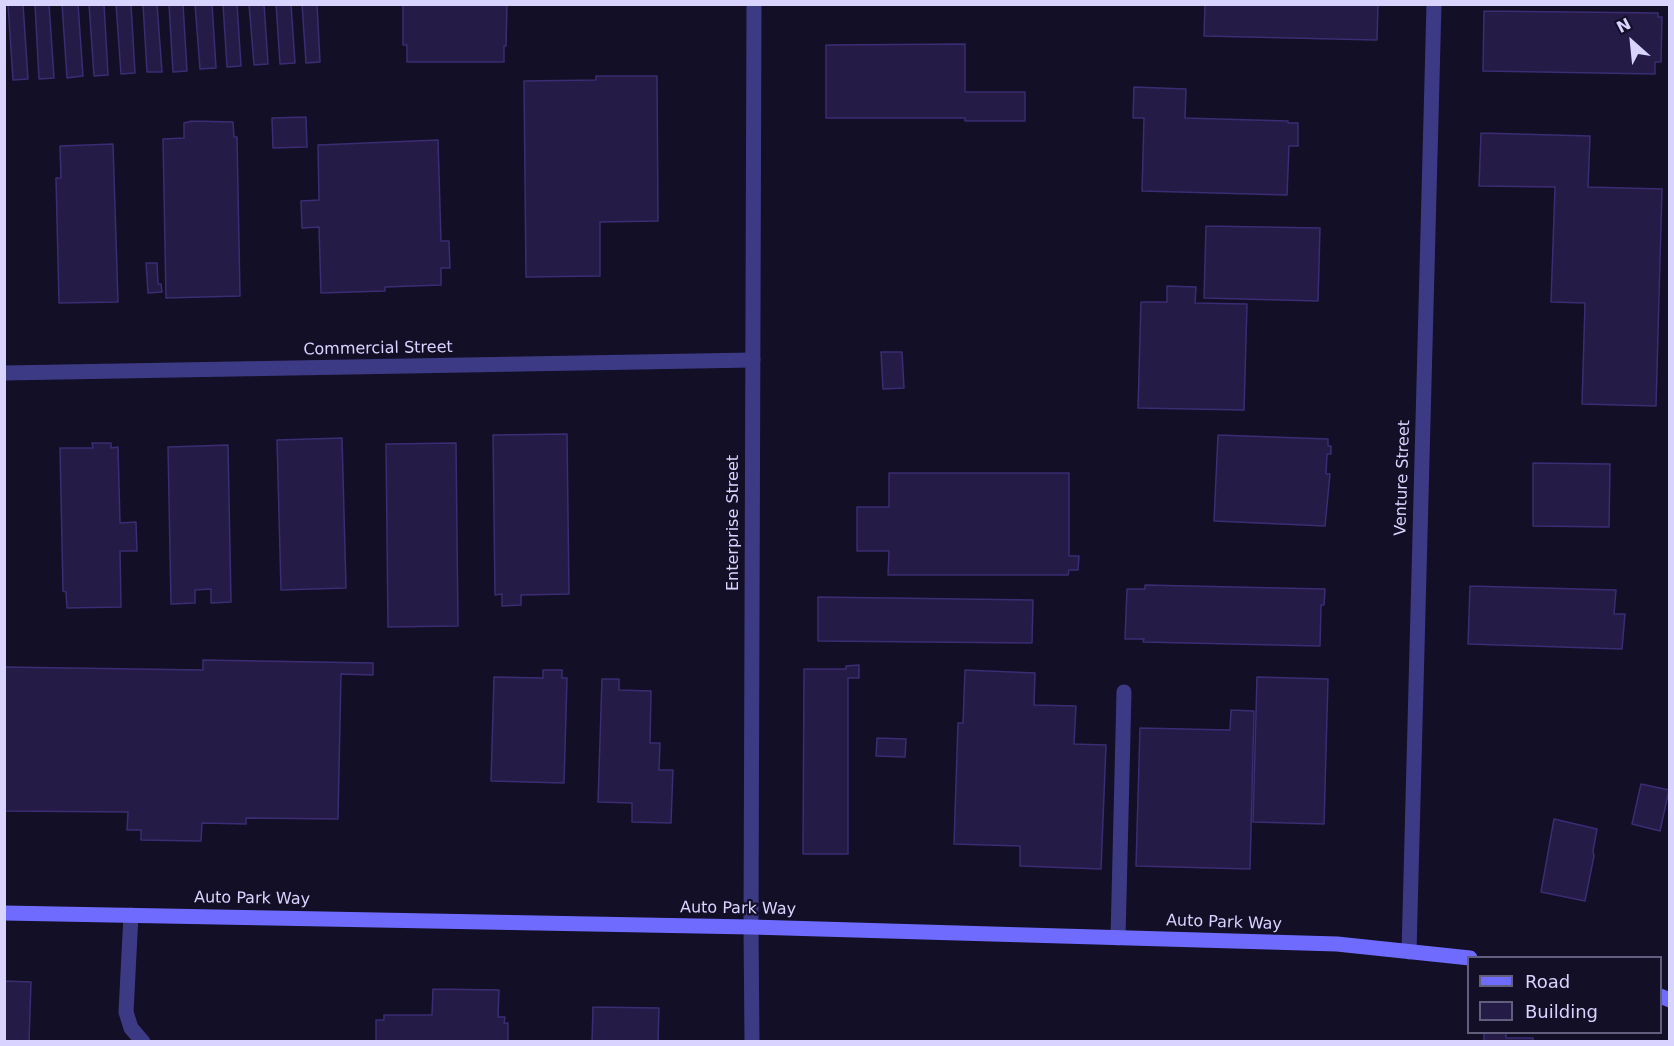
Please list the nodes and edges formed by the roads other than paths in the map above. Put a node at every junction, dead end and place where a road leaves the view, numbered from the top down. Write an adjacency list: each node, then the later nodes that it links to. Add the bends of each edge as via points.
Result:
1 (754, 4): 3 (street, Enterprise Street)
2 (1434, 4): 10 (street, Venture Street)
3 (753, 360): 4 (street, Commercial Street); 8 (street, Enterprise Street)
4 (4, 373)
5 (1124, 692): 9 (street)
6 (4, 913): 7 (main road, Auto Park Way)
7 (130, 915): 8 (main road, Auto Park Way); 12 (street, via 126,1012 130,1028)
8 (752, 927): 9 (main road, Auto Park Way); 13 (street, Enterprise Street)
9 (1118, 938): 10 (main road, Auto Park Way, via 1337,944)
10 (1408, 952): 11 (main road, Auto Park Way)
11 (1467, 957)
12 (144, 1041)
13 (752, 1041)

